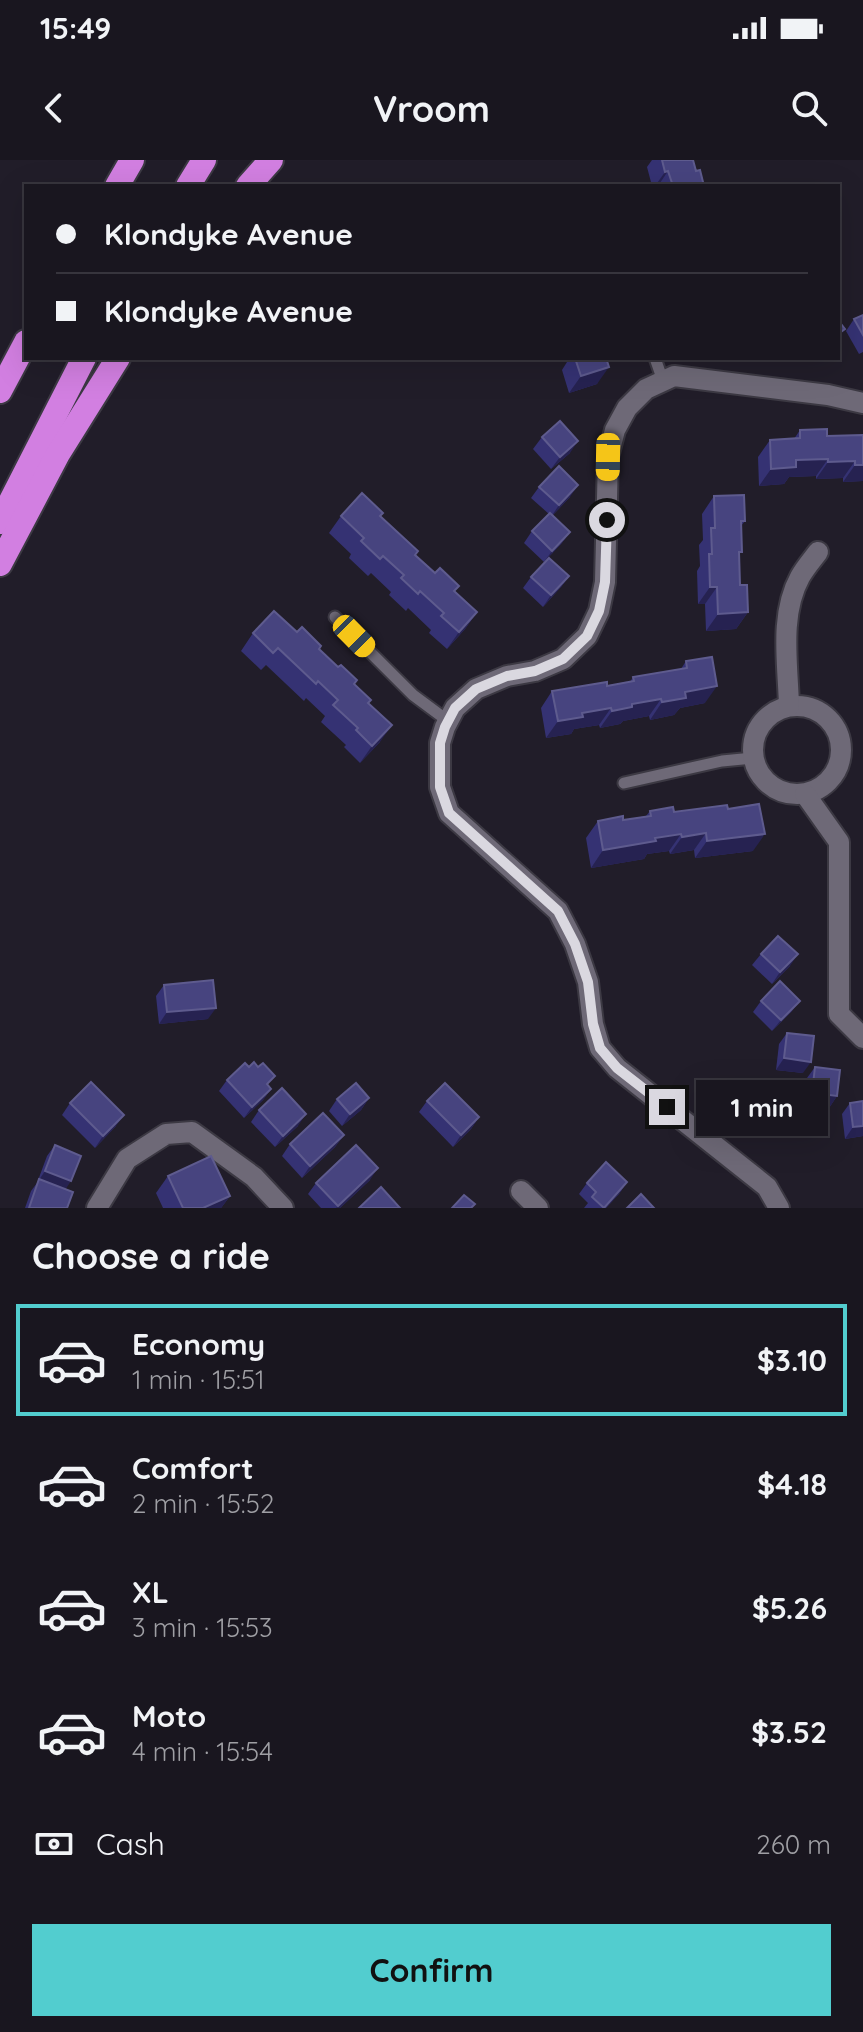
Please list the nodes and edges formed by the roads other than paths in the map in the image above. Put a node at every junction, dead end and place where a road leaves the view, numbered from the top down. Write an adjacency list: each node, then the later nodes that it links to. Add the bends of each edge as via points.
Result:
1 (132, 160): 4 (highway)
2 (204, 160): 5 (highway)
3 (271, 160): 6 (highway)
4 (118, 184)
5 (189, 184)
6 (250, 184)
7 (24, 346): 12 (highway)
8 (83, 360): 14 (highway)
9 (117, 360): 16 (highway, via 58,454)
10 (656, 360): 11 (lane)
11 (663, 381): 13 (street, via 674,376); 19 (street, via 627,408 615,430 608,457 605,582 587,636 563,659 476,689)
12 (0, 391)
13 (863, 403)
14 (0, 522)
15 (818, 552): 18 (street, via 801,575 787,618)
16 (0, 564)
17 (335, 617): 19 (lane, via 413,695)
18 (789, 706): 20 (street, via 760,725); 22 (street, via 822,714 841,742 834,776)
19 (448, 721): 28 (street, via 439,758 440,787 449,813 558,911 588,982 600,1048 617,1068 767,1187)
20 (753, 758): 21 (lane); 22 (street, via 771,787)
21 (624, 783)
22 (805, 794): 23 (street, via 839,842 839,1014)
23 (863, 1038)
24 (521, 1191): 27 (street)
25 (97, 1208): 26 (street, via 127,1159 166,1134 192,1132 254,1177)
26 (283, 1208)
27 (538, 1208)
28 (779, 1208)

